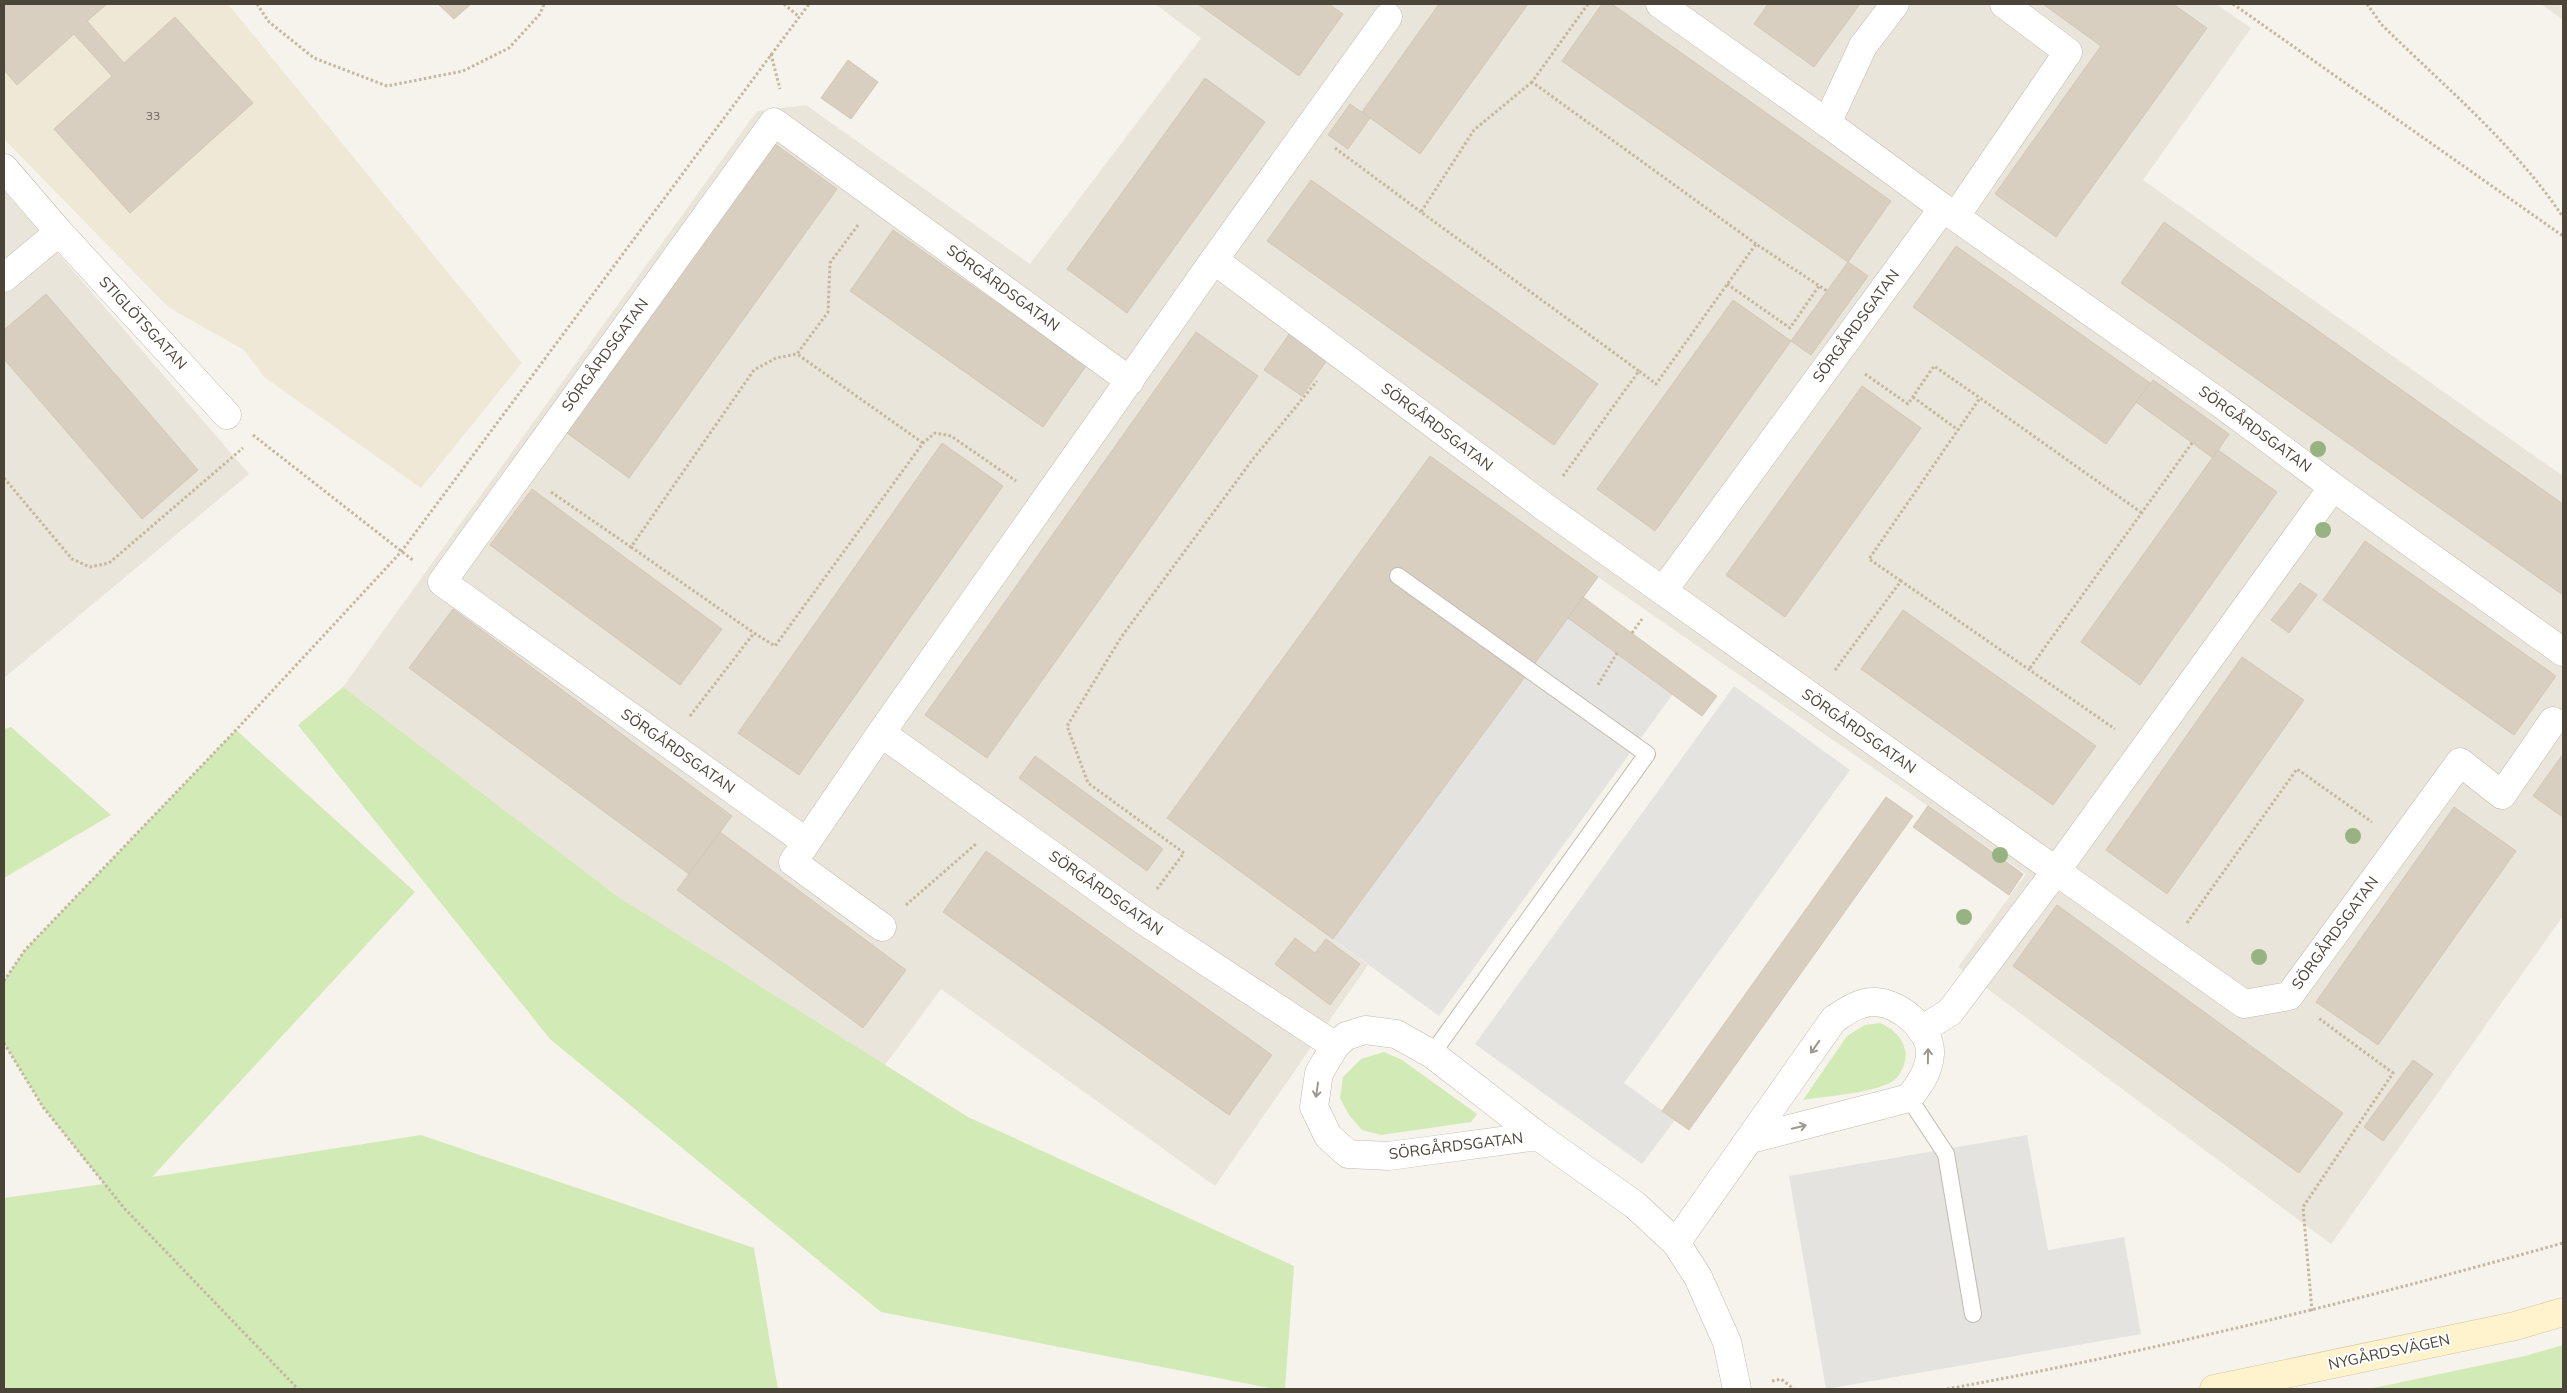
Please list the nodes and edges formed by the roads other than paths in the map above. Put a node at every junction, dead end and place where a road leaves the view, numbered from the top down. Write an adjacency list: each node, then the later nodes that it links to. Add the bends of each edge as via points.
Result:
1 (1660, 4): 5 (street, SÖRGÅRDSGATAN)
2 (1895, 4): 5 (street, via 1863,46)
3 (2004, 4): 7 (street, SÖRGÅRDSGATAN, via 2068,52)
4 (1385, 8): 9 (street, via 1308,128)
5 (1827, 123): 7 (street, SÖRGÅRDSGATAN)
6 (4, 168): 8 (street, STIGLÖTSGATAN)
7 (1950, 212): 13 (street, SÖRGÅRDSGATAN); 15 (street, SÖRGÅRDSGATAN, via 1836,353)
8 (59, 232): 10 (street); 12 (street, STIGLÖTSGATAN)
9 (1214, 260): 11 (street); 15 (street, SÖRGÅRDSGATAN, via 1542,505)
10 (4, 278)
11 (1130, 380): 18 (street); 19 (street, SÖRGÅRDSGATAN, via 774,122 442,582)
12 (227, 415)
13 (2333, 487): 16 (street, SÖRGÅRDSGATAN); 20 (street)
14 (1398, 576): 24 (lane, via 1647,754)
15 (1663, 591): 20 (street, SÖRGÅRDSGATAN)
16 (2563, 652)
17 (2553, 721): 20 (street, SÖRGÅRDSGATAN, via 2502,795 2460,762 2289,996 2244,1004)
18 (881, 733): 19 (street); 23 (street, SÖRGÅRDSGATAN, via 1137,916)
19 (806, 842): 21 (street, via 793,862)
20 (2056, 870): 22 (street, via 1950,1012)
21 (882, 927)
22 (1921, 1030): 25 (street, one-way to 22, via 1925,1076 1930,1052); 27 (street, one-way to 27, via 1903,1010 1876,1002 1856,1005 1834,1019)
23 (1335, 1046): 24 (street, SÖRGÅRDSGATAN, via 1346,1036 1365,1030 1381,1031 1404,1038); 26 (street, SÖRGÅRDSGATAN, one-way to 26, via 1319,1073 1314,1107 1328,1136 1348,1154 1389,1156)
24 (1432, 1054): 26 (street, SÖRGÅRDSGATAN)
25 (1909, 1098): 27 (street, one-way to 25); 30 (lane, via 1946,1154)
26 (1538, 1136): 28 (street, SÖRGÅRDSGATAN, via 1635,1204)
27 (1751, 1139): 28 (street)
28 (1676, 1243): 31 (street, SÖRGÅRDSGATAN, via 1713,1306 1727,1342)
29 (2563, 1312): 32 (street, NYGÅRDSVÄGEN, via 2515,1326)
30 (1973, 1314)
31 (1737, 1389)
32 (2214, 1389)

